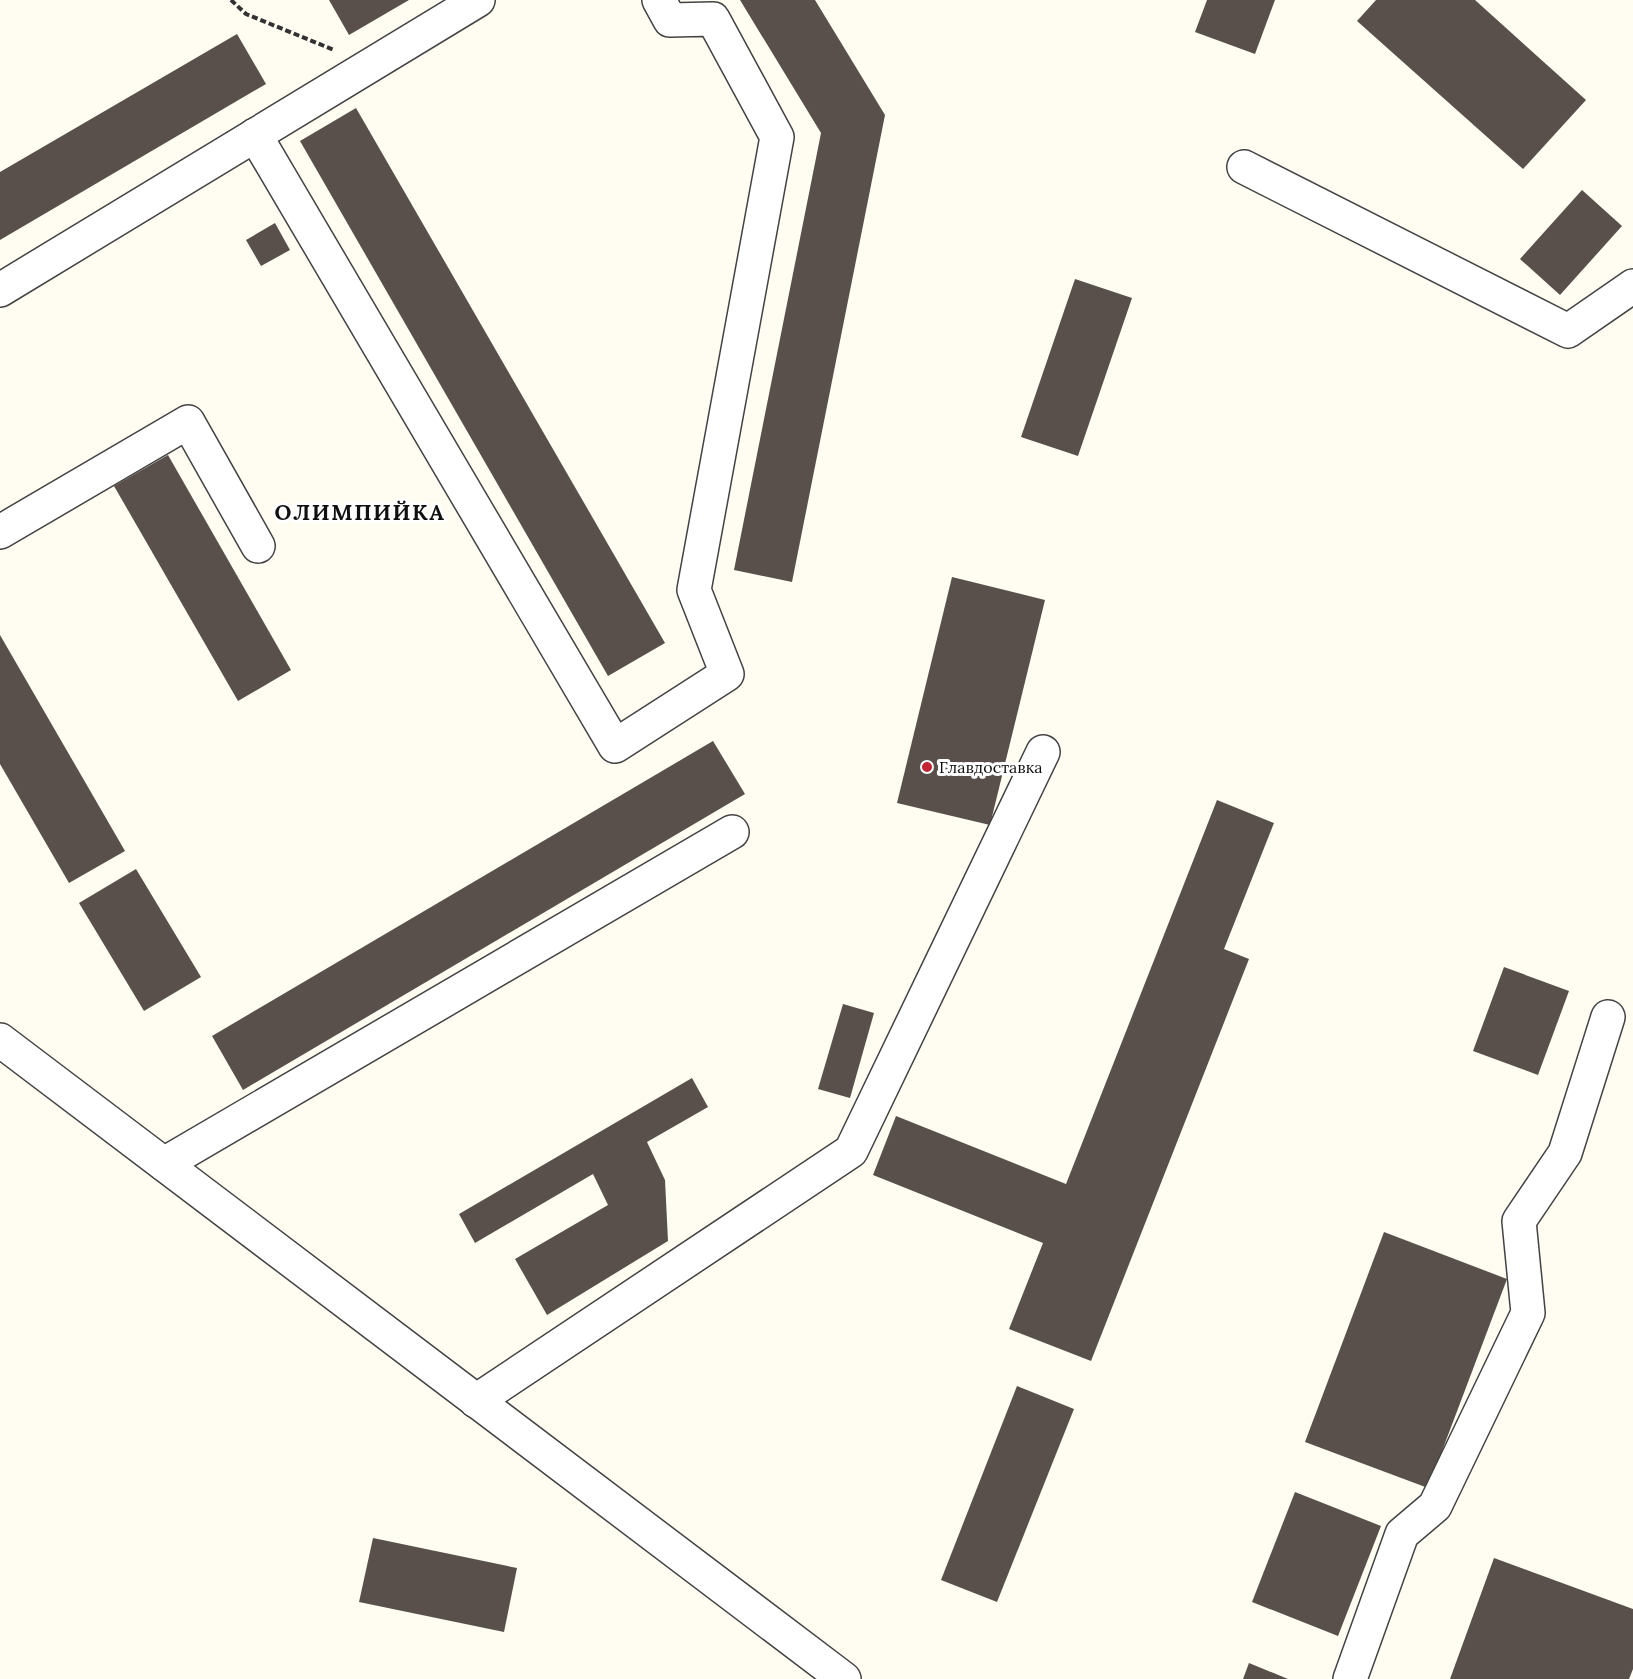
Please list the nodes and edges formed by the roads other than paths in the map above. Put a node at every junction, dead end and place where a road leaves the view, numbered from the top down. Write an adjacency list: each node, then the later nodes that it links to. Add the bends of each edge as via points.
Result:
1 (478, 0): 3 (street)
2 (659, 0): 3 (street, via 670,20 713,19 777,137 694,590 727,674 615,746)
3 (255, 135): 6 (street)
4 (1244, 167): 5 (street, via 1568,331)
5 (1633, 286)
6 (0, 290)
7 (0, 532): 8 (street, via 188,422)
8 (258, 546)
9 (1043, 752): 14 (street, via 851,1151)
10 (732, 832): 13 (street)
11 (1608, 1017): 16 (street, via 1565,1153 1520,1221 1527,1313 1435,1506 1402,1534)
12 (0, 1040): 13 (street)
13 (164, 1164): 14 (street)
14 (476, 1401): 15 (street)
15 (844, 1679)
16 (1350, 1679)

